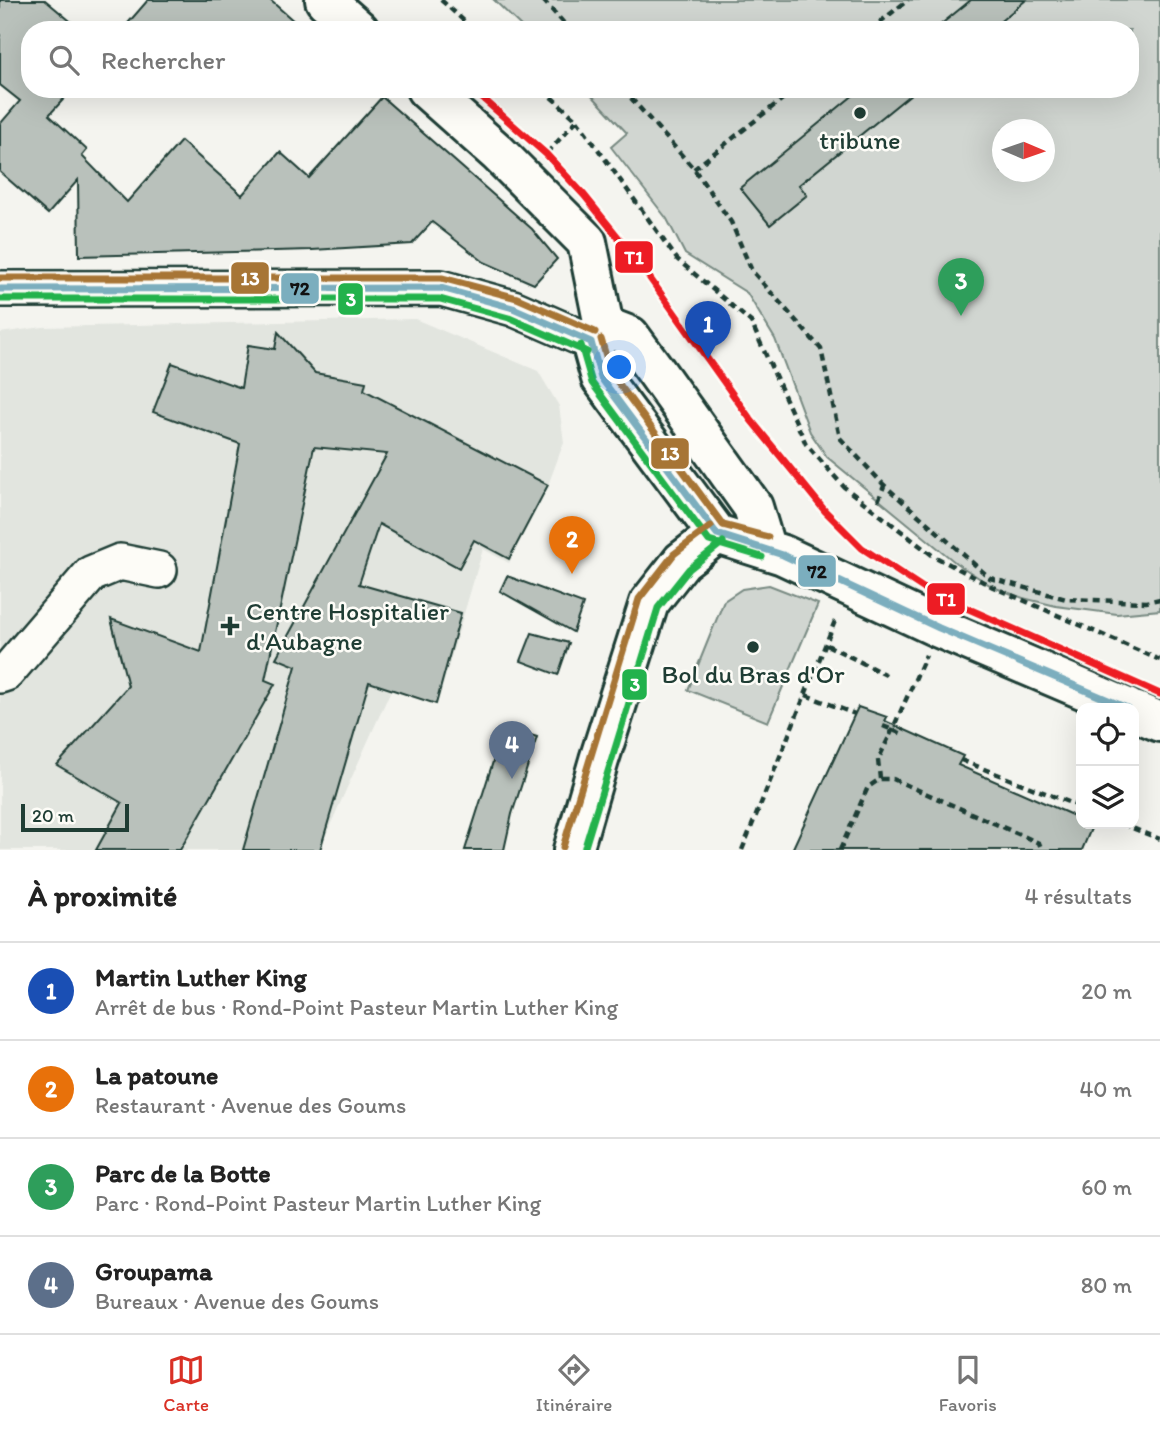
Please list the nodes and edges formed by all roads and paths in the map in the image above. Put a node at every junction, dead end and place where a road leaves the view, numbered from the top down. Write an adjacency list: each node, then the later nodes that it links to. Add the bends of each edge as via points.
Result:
1 (325, 0): 5 (main road)
2 (441, 0): 6 (path)
3 (543, 0): 7 (path)
4 (908, 0): 8 (path)
5 (349, 21)
6 (464, 21)
7 (562, 21)
8 (881, 21)
9 (436, 98): 15 (main road)
10 (552, 98): 13 (path)
11 (631, 98): 14 (path)
12 (784, 98): 14 (path)
13 (577, 120): 15 (path); 27 (path, via 677,260 751,322 806,444 844,487 932,555 993,587)
14 (694, 169): 18 (path, via 731,222 752,271 821,348 840,438)
15 (522, 176): 17 (main road, via 587,242)
16 (1, 288): 17 (street, via 441,288)
17 (597, 334): 20 (main road, via 601,378); 21 (main road, via 630,336 752,507)
18 (884, 485): 19 (path); 23 (path, via 990,578 1066,599)
19 (878, 501)
20 (718, 534): 21 (main road); 42 (main road, via 682,561 649,603)
21 (765, 547): 31 (main road)
22 (159, 570): 28 (street, via 120,562 90,574)
23 (1160, 599)
24 (839, 610): 25 (path)
25 (827, 645): 29 (path); 30 (path)
26 (926, 655): 38 (path, bridge, via 878,760)
27 (1160, 660)
28 (0, 675)
29 (886, 675)
30 (806, 695): 33 (path); 43 (path)
31 (1115, 703)
32 (1139, 713): 34 (main road)
33 (855, 714)
34 (1160, 722)
35 (883, 726): 36 (path)
36 (905, 735)
37 (961, 760): 39 (path)
38 (880, 779): 44 (path, via 868,787); 45 (path, via 893,779 1038,843)
39 (1076, 805)
40 (1135, 829): 41 (path)
41 (1160, 839)
42 (573, 850)
43 (742, 850)
44 (840, 850)
45 (1042, 850)

